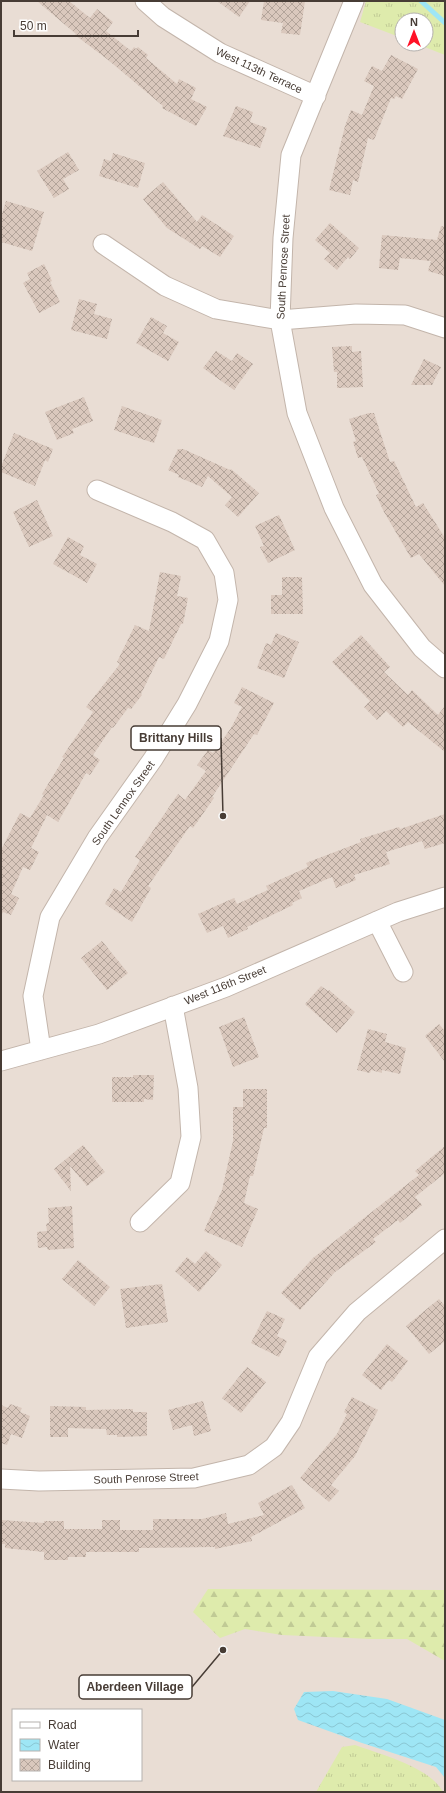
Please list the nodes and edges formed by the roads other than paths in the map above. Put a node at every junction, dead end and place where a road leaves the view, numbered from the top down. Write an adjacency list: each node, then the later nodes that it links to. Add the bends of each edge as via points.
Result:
1 (145, 1): 3 (street, West 113th Terrace, via 163,17 220,53)
2 (354, 1): 3 (street, South Penrose Street)
3 (316, 96): 5 (street, South Penrose Street, via 292,155 283,238)
4 (103, 244): 5 (street, via 165,286 216,308)
5 (280, 320): 6 (street, via 356,314 405,315); 8 (street, South Penrose Street, via 297,413 334,508 373,585 422,648)
6 (445, 328)
7 (97, 490): 13 (street, South Lennox Street, via 172,522 205,540 224,572 228,600 219,641 187,704 153,759 97,838 50,917 34,996)
8 (445, 668)
9 (445, 897): 10 (street, West 116th Street)
10 (377, 921): 11 (street); 12 (street, West 116th Street, via 226,987)
11 (403, 972)
12 (173, 1006): 13 (street, West 116th Street, via 100,1034); 15 (street, via 188,1088 191,1137 180,1183)
13 (41, 1050): 14 (street, West 116th Street)
14 (1, 1061)
15 (140, 1222)
16 (445, 1239): 17 (street, South Penrose Street, via 357,1312 318,1357 292,1422 274,1447 248,1465 194,1478 39,1481)
17 (1, 1478)

